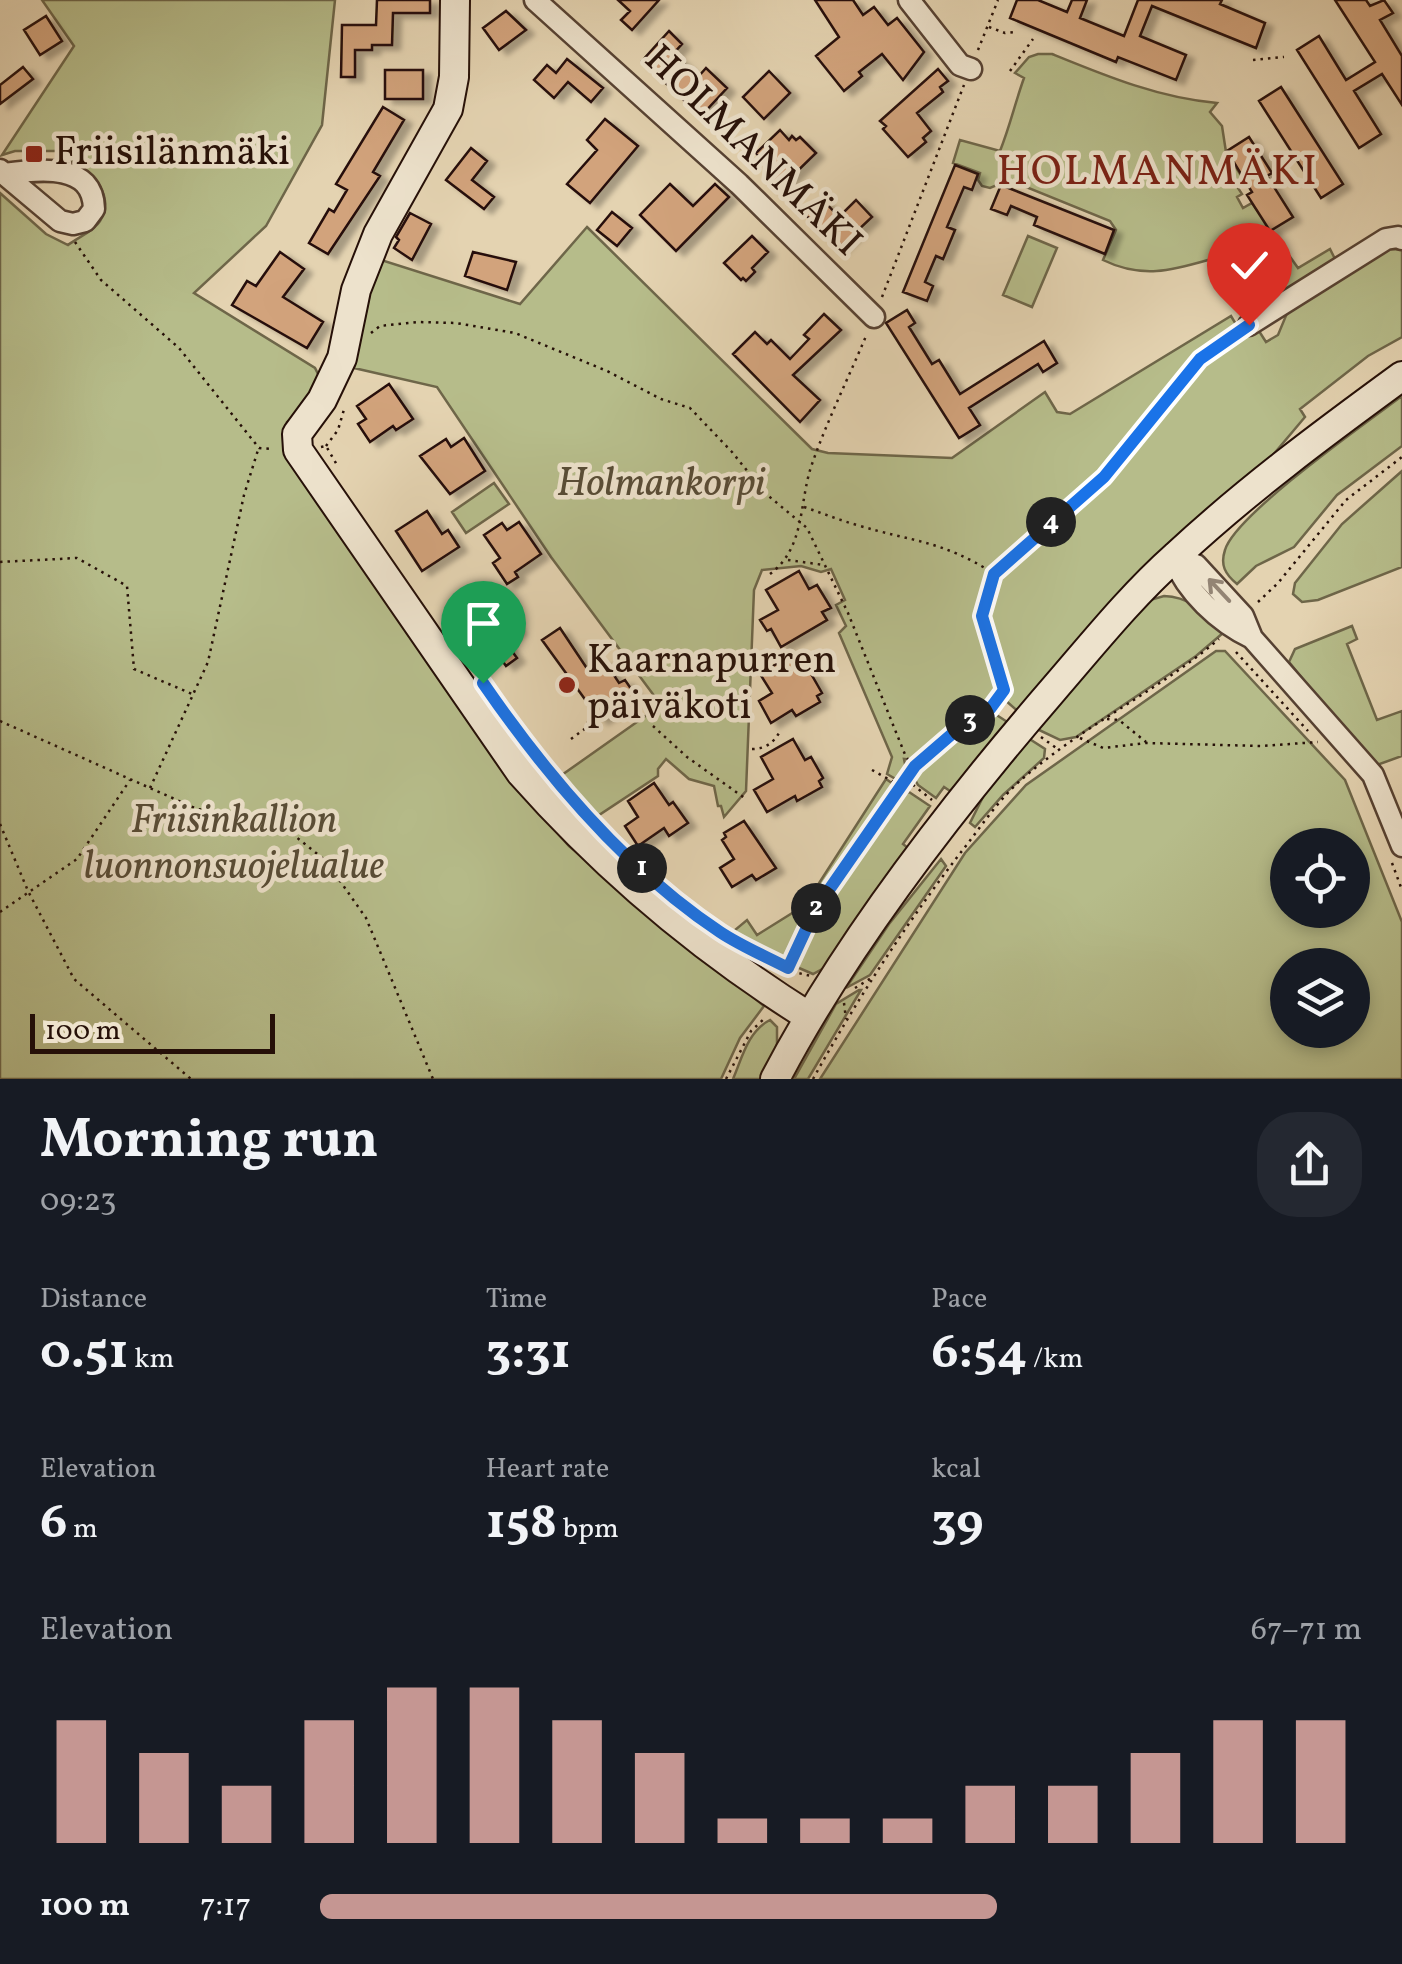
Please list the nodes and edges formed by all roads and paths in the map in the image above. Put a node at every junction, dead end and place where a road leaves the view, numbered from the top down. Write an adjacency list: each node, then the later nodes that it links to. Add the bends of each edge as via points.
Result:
1 (455, 0): 19 (street, via 448,109 378,234 356,290 342,358 297,434)
2 (536, 0): 14 (street, HOLMANMÄKI)
3 (909, 0): 10 (street, via 960,65)
4 (998, 0): 5 (path)
5 (988, 26): 6 (path); 10 (path)
6 (1015, 32)
7 (1033, 39): 11 (path)
8 (1284, 57): 9 (path)
9 (1252, 60)
10 (971, 69): 14 (path)
11 (1010, 71)
12 (1402, 239): 15 (street, via 1386,239)
13 (76, 242): 31 (path, via 100,280 178,348 259,448 208,662)
14 (874, 317): 22 (path, via 811,466)
15 (1249, 325): 29 (path, via 1200,359 1104,477)
16 (367, 336): 23 (path, via 396,323 486,327 607,370 690,408 765,494)
17 (1402, 356): 21 (street, via 1319,418)
18 (1402, 376): 21 (street)
19 (298, 450): 20 (path, via 326,446); 59 (street, via 521,773 592,850 710,950)
20 (341, 473)
21 (1265, 478): 24 (street)
22 (803, 506): 23 (path); 29 (path, via 926,540)
23 (802, 522): 25 (path); 27 (path)
24 (1173, 558): 30 (street, via 1182,580); 58 (street, via 994,758)
25 (786, 559): 27 (path); 28 (path)
26 (0, 562): 31 (path, via 77,558 127,586 134,670)
27 (824, 565): 42 (path)
28 (770, 574)
29 (994, 574): 42 (path, via 982,616 1004,690 990,709)
30 (1243, 644): 40 (path, via 1318,742); 51 (street, via 1373,776)
31 (194, 695): 47 (path)
32 (1106, 719): 40 (path, via 1119,720)
33 (589, 720): 39 (path)
34 (0, 721): 44 (path)
35 (653, 726): 48 (path)
36 (781, 729): 41 (path, via 775,741)
37 (1034, 732): 57 (path, via 1060,751 1019,782 978,830)
38 (1078, 737): 40 (path, via 1103,748)
39 (571, 739)
40 (1146, 743)
41 (752, 750)
42 (915, 766): 45 (path)
43 (872, 770): 46 (path)
44 (131, 779): 47 (path); 53 (path, via 77,859)
45 (907, 780): 46 (path); 49 (path)
46 (903, 786): 56 (path, via 815,910)
47 (150, 788): 63 (path, via 197,809 257,816 285,828 326,861 366,918)
48 (746, 799)
49 (934, 801)
50 (0, 824): 53 (path)
51 (1396, 853): 52 (path)
52 (1402, 890)
53 (28, 891): 54 (path); 62 (path, via 74,979)
54 (0, 912)
55 (738, 942): 56 (path)
56 (788, 968): 58 (path)
57 (873, 978): 58 (path); 61 (path)
58 (835, 992): 60 (street); 61 (path)
59 (781, 999): 60 (street); 64 (path, via 751,1031)
60 (808, 1016): 65 (street)
61 (846, 1020): 66 (path)
62 (191, 1079)
63 (433, 1079)
64 (726, 1079)
65 (775, 1079)
66 (813, 1079)

